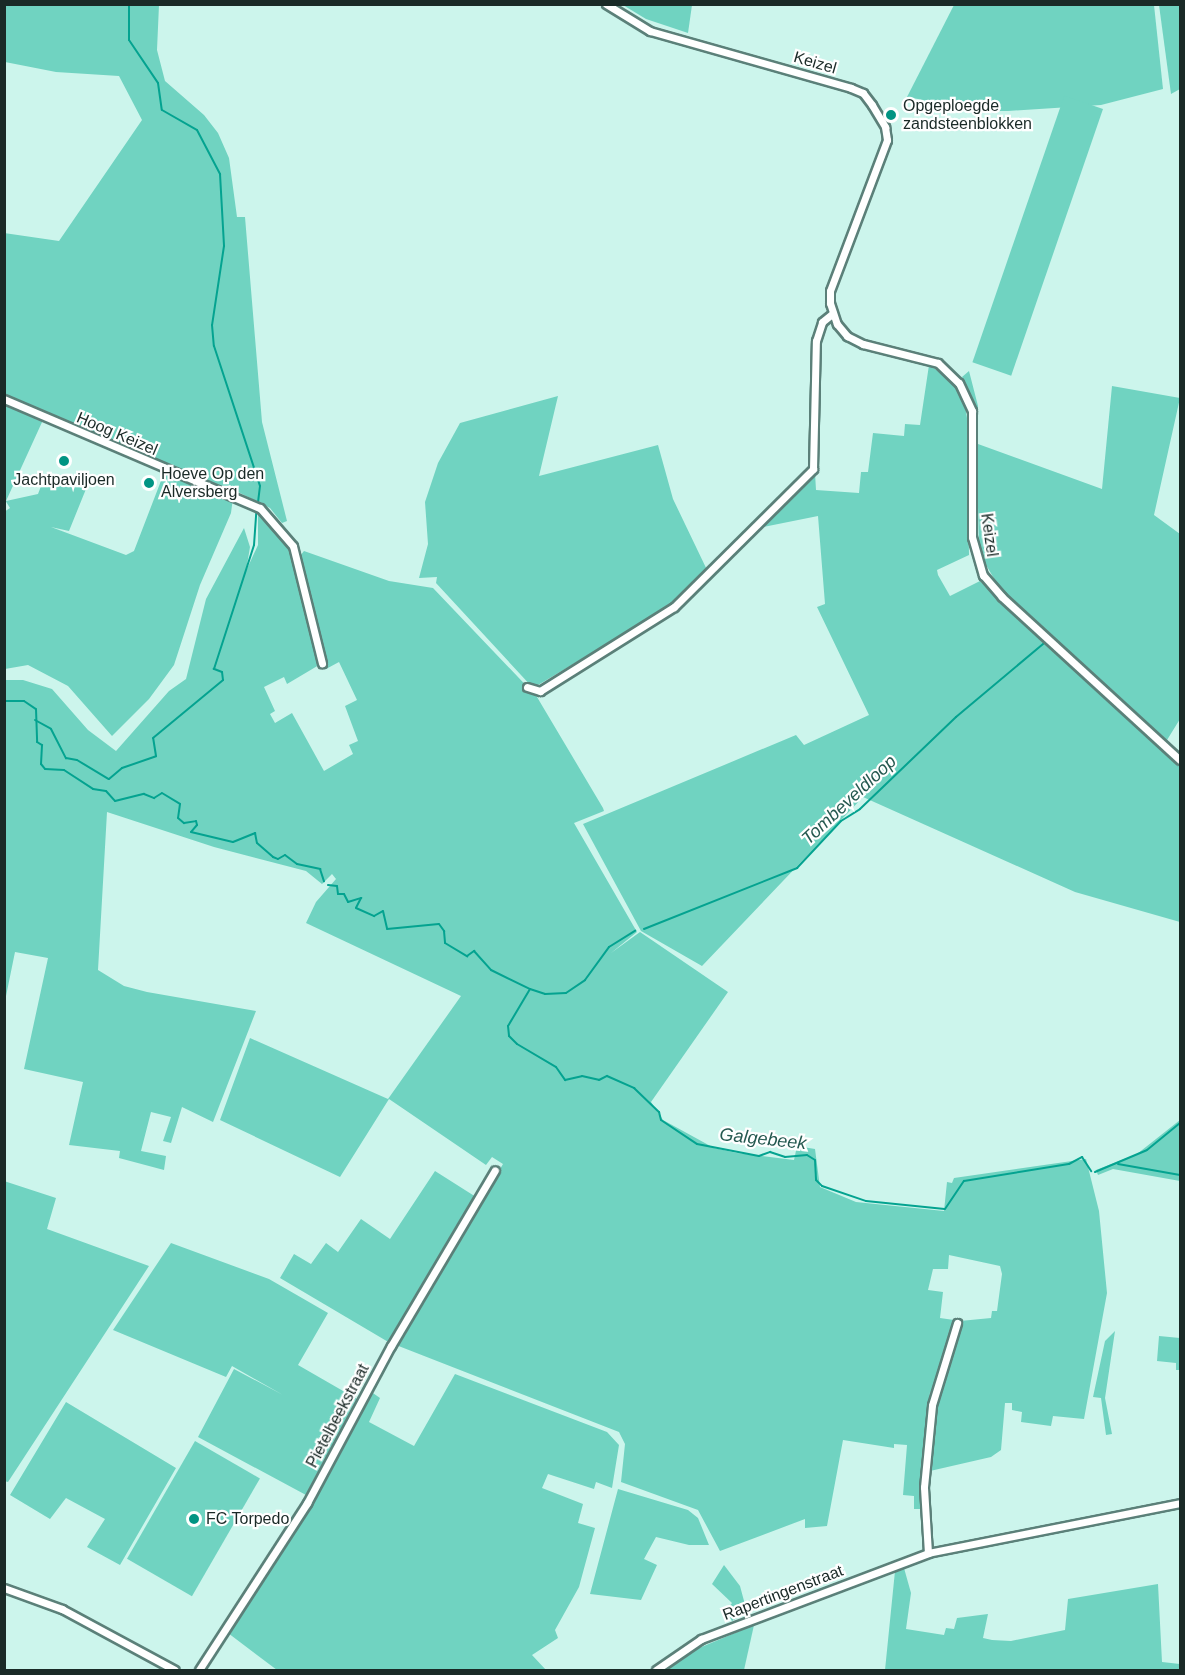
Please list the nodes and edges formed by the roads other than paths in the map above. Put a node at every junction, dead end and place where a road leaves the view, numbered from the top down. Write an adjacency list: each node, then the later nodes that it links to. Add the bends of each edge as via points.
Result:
1 (606, 4): 2 (street, Keizel, via 650,31 851,88 863,93 872,105 885,127 885,148 830,291)
2 (833, 313): 5 (street, via 822,322 816,342 813,469 674,607 540,691); 6 (street, Keizel, via 843,331 856,341 938,363 959,383 972,411 972,537 983,575 1002,597)
3 (4, 399): 4 (street, Hoog Keizel, via 260,508 293,546)
4 (322, 663)
5 (527, 687)
6 (1180, 760)
7 (495, 1170): 13 (street, Pietelbeekstraat, via 391,1346 307,1503)
8 (957, 1323): 10 (street, via 932,1406 924,1487)
9 (1180, 1503): 10 (street, Rapertingenstraat)
10 (928, 1554): 14 (street, Rapertingenstraat, via 701,1639)
11 (4, 1588): 12 (street, via 62,1609)
12 (175, 1671)
13 (200, 1671)
14 (656, 1671)

